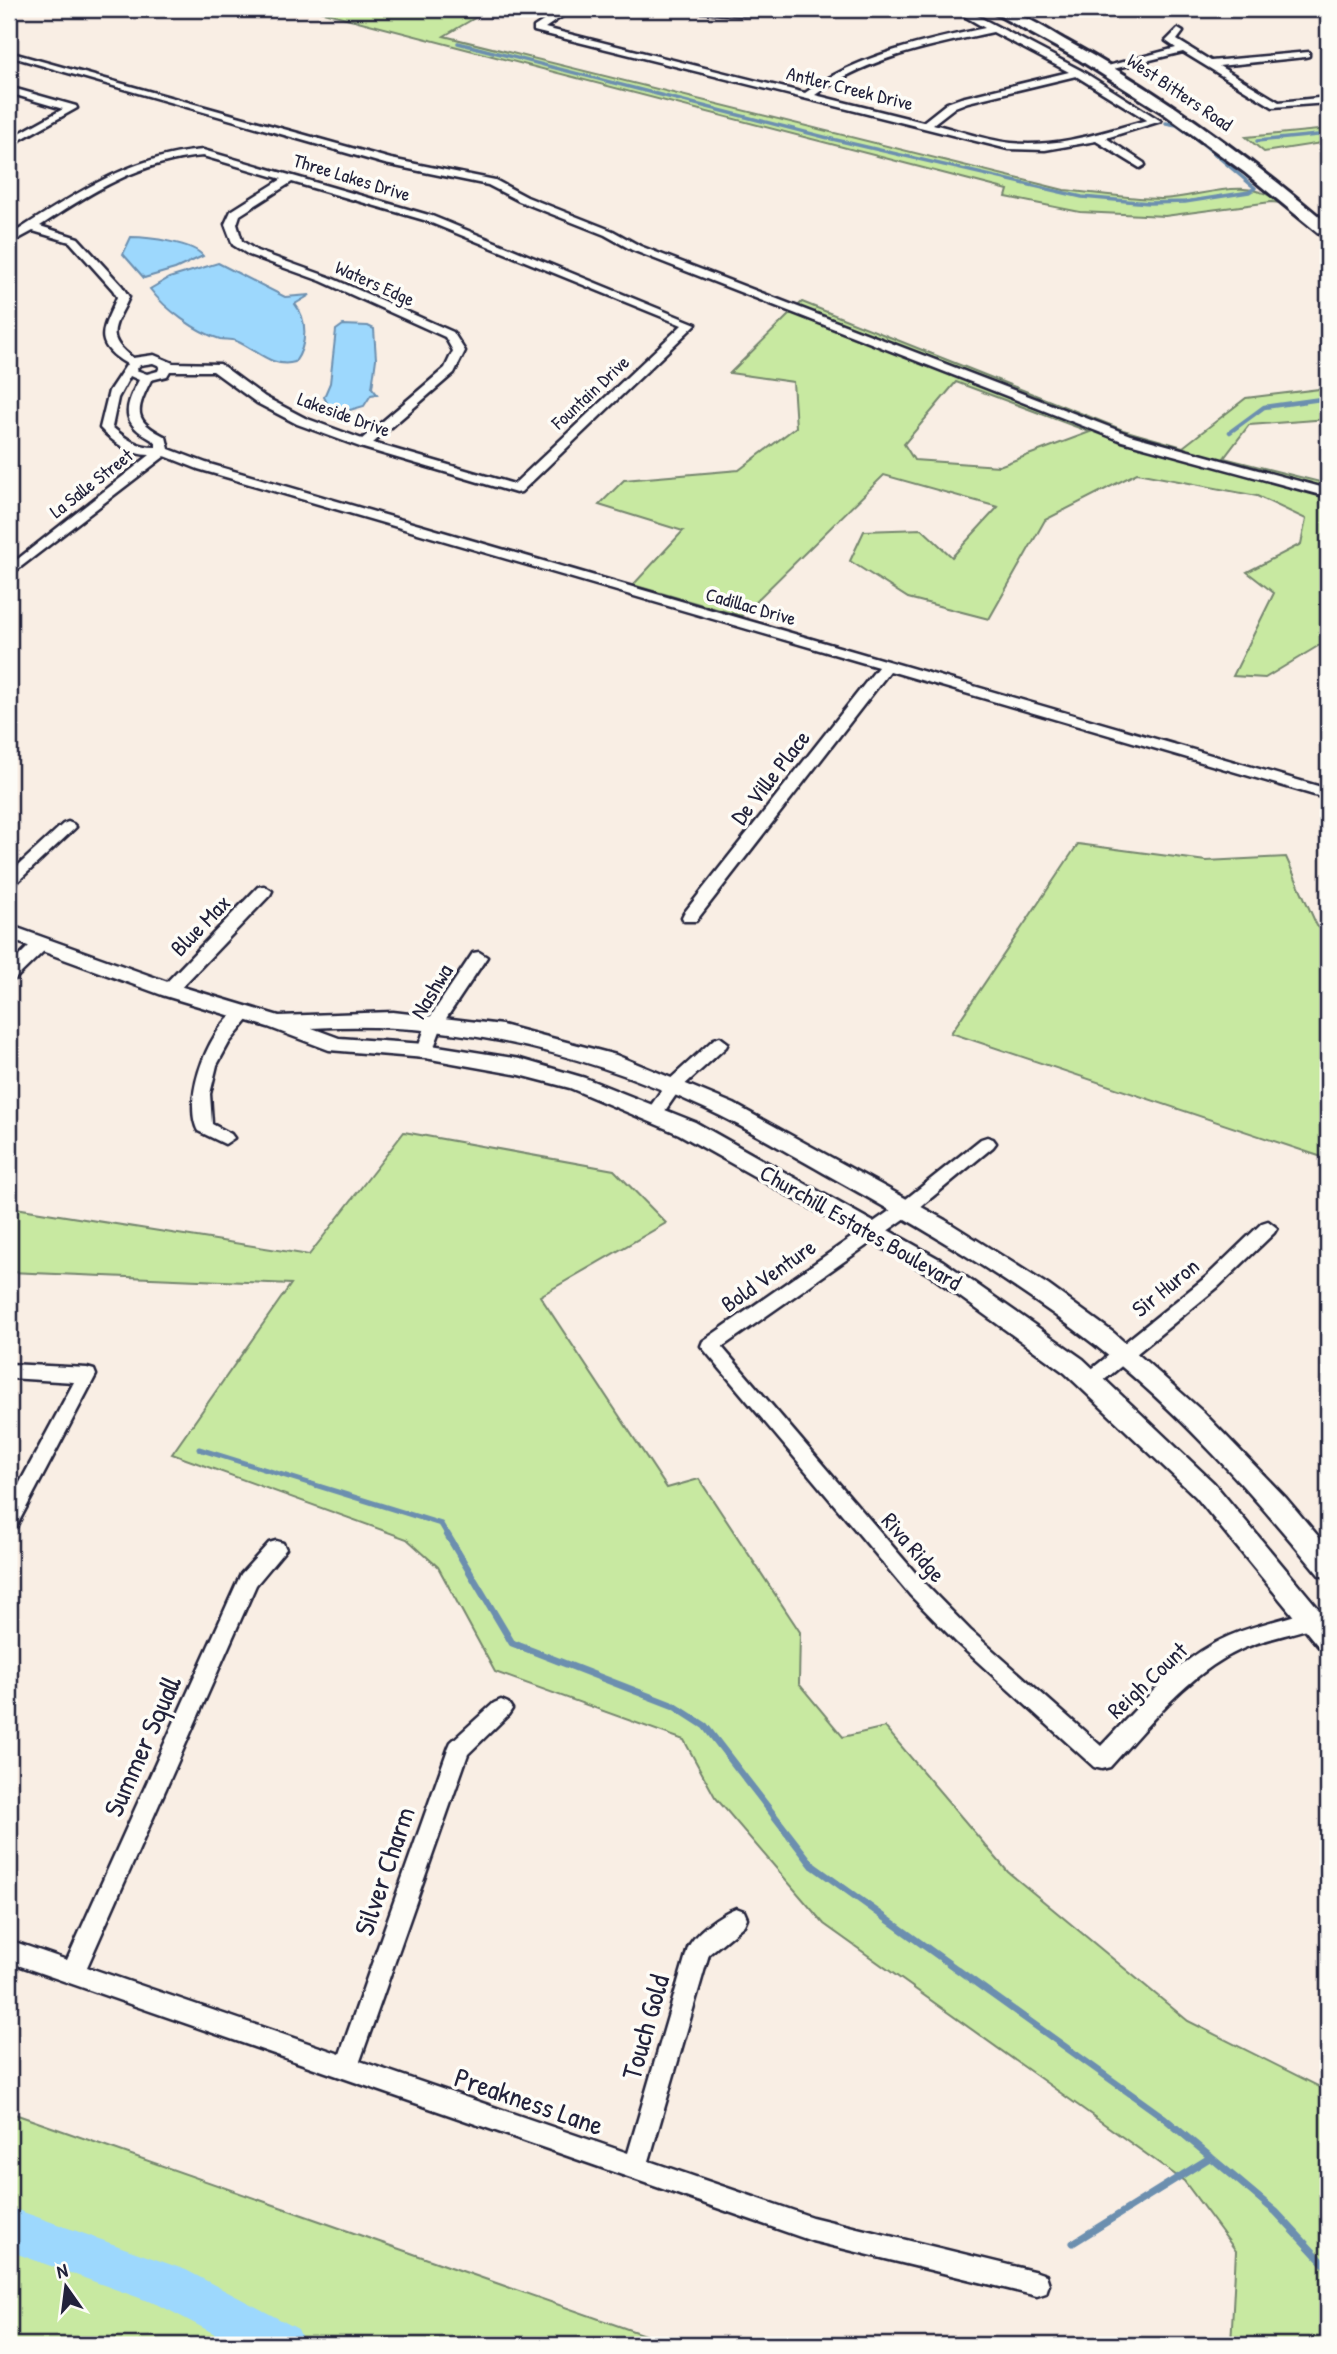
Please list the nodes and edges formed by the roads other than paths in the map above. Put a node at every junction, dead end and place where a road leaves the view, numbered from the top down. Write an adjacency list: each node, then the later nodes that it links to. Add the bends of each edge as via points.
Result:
1 (568, 9): 17 (street, Antler Creek Drive, via 537,29)
2 (700, 9): 3 (street)
3 (815, 9)
4 (957, 9): 7 (street)
5 (994, 9): 13 (main road, West Bitters Road)
6 (1016, 9): 13 (main road, West Bitters Road)
7 (996, 28): 15 (street); 17 (street, via 864,60)
8 (1143, 49): 9 (street, via 1175,37); 12 (street); 13 (street)
9 (1185, 49): 12 (street); 14 (street)
10 (11, 54): 41 (street, via 389,162 491,182 636,248 1126,438)
11 (1305, 54): 14 (street)
12 (1156, 56): 13 (street)
13 (1106, 62): 23 (main road, West Bitters Road, via 1191,108); 24 (main road, West Bitters Road)
14 (1209, 64): 18 (street, via 1277,105)
15 (1078, 73): 19 (street, via 965,100); 20 (street, Antler Creek Drive, via 1156,121)
16 (9, 90): 21 (street, via 72,108)
17 (807, 96): 19 (street, Antler Creek Drive)
18 (1328, 100)
19 (925, 125): 20 (street, Antler Creek Drive, via 1027,149)
20 (1096, 136): 22 (street)
21 (9, 143)
22 (1140, 165)
23 (1273, 168): 24 (main road); 26 (main road, West Bitters Road)
24 (1255, 171): 28 (main road, West Bitters Road)
25 (293, 177): 27 (street, Three Lakes Drive, via 219,156 171,154 134,165); 30 (street, Three Lakes Drive, via 428,218); 38 (street, Waters Edge, via 235,213 231,224 237,243 449,335 459,351 450,370)
26 (1328, 214)
27 (32, 227): 29 (street, Three Lakes Drive); 31 (street, via 74,240 118,288 123,297 110,322 109,340)
28 (1328, 232)
29 (9, 241)
30 (690, 324): 40 (street, Fountain Drive)
31 (131, 367): 32 (street, Lakeside Drive, via 154,359); 33 (street); 34 (street)
32 (168, 367): 33 (street, via 159,376); 38 (street, Lakeside Drive, via 216,367 292,417)
33 (146, 378): 35 (street)
34 (110, 402): 35 (street); 37 (street, via 106,428)
35 (134, 403): 36 (street, via 132,414)
36 (141, 429): 37 (street); 39 (street, via 162,440)
37 (117, 438): 39 (street, via 142,451)
38 (365, 444): 40 (street, Lakeside Drive)
39 (163, 451): 42 (street, La Salle Street); 43 (street, Cadillac Drive)
40 (516, 489)
41 (1328, 493)
42 (9, 572)
43 (886, 666): 44 (street, Cadillac Drive); 48 (street, De Ville Place)
44 (1328, 794)
45 (68, 827): 46 (street)
46 (9, 882)
47 (264, 891): 53 (street, Blue Max)
48 (690, 917)
49 (9, 932): 50 (street, Churchill Estates Boulevard)
50 (41, 944): 52 (street); 53 (street, Churchill Estates Boulevard)
51 (479, 957): 56 (street, Nashwa)
52 (9, 975)
53 (169, 990): 54 (street, Churchill Estates Boulevard)
54 (245, 1014): 55 (street, Churchill Estates Boulevard); 61 (street, via 213,1051 201,1086 204,1127)
55 (276, 1022): 56 (street, Churchill Estates Boulevard, via 346,1016); 58 (street, Churchill Estates Boulevard, via 337,1045)
56 (435, 1022): 58 (street, Nashwa); 59 (street, Churchill Estates Boulevard, via 535,1039 597,1056)
57 (720, 1043): 59 (street)
58 (425, 1051): 60 (street, Churchill Estates Boulevard, via 531,1070)
59 (674, 1086): 60 (street); 63 (street, Churchill Estates Boulevard)
60 (653, 1114): 65 (street, Churchill Estates Boulevard, via 687,1128)
61 (225, 1139)
62 (987, 1143): 63 (street, Bold Venture)
63 (907, 1208): 65 (street, Bold Venture); 67 (street, Churchill Estates Boulevard, via 1064,1309)
64 (1268, 1228): 67 (street, Sir Huron, via 1212,1282)
65 (874, 1231): 66 (street, Bold Venture); 69 (street, Churchill Estates Boulevard, via 1022,1327)
66 (710, 1346): 75 (street, Riva Ridge, via 916,1589)
67 (1121, 1354): 69 (street, Sir Huron); 72 (street, Churchill Estates Boulevard, via 1244,1469)
68 (9, 1371): 70 (street, via 87,1375)
69 (1090, 1381): 73 (street, Churchill Estates Boulevard, via 1205,1490)
70 (9, 1521)
71 (276, 1549): 78 (street, Summer Squall, via 248,1580)
72 (1328, 1567)
73 (1320, 1629): 75 (street, Reigh Count, via 1234,1643 1174,1685)
74 (501, 1709): 79 (street, Silver Charm, via 459,1749)
75 (1102, 1760)
76 (736, 1918): 80 (street, Touch Gold, via 699,1948)
77 (9, 1951): 78 (street, Preakness Lane)
78 (72, 1974): 79 (street, Preakness Lane)
79 (346, 2069): 80 (street, Preakness Lane)
80 (635, 2169): 81 (street, Preakness Lane, via 812,2228)
81 (1037, 2284)

